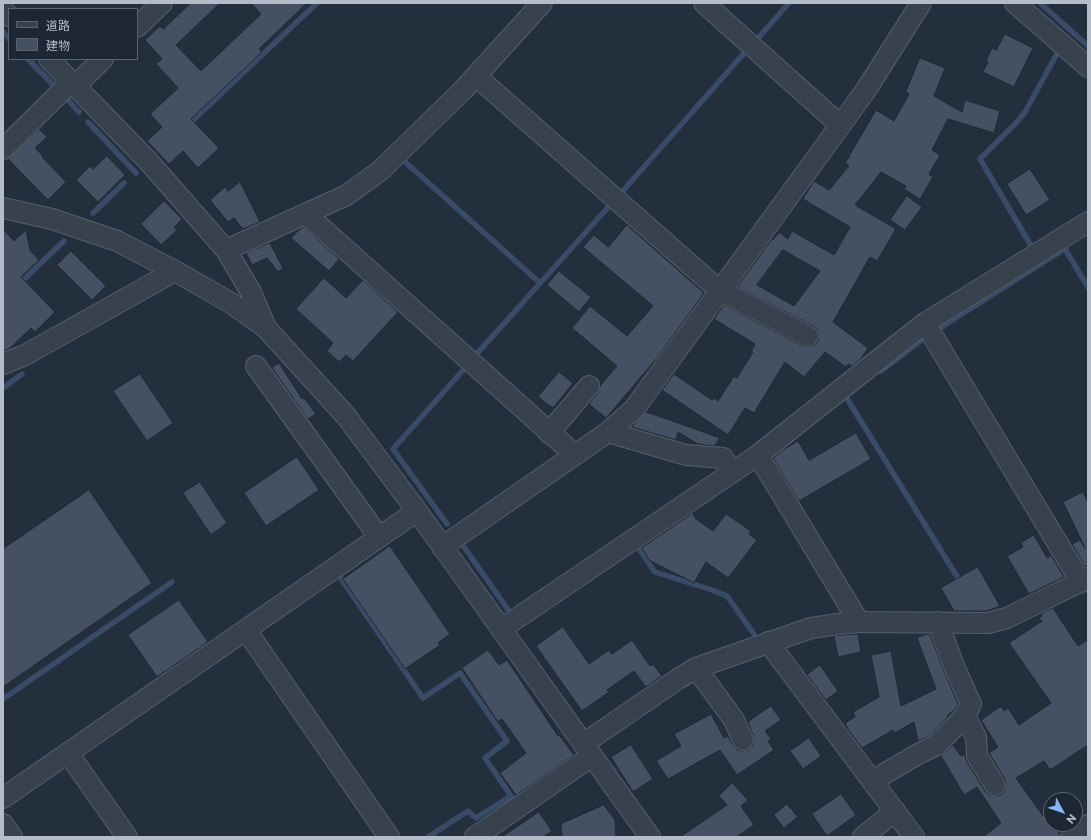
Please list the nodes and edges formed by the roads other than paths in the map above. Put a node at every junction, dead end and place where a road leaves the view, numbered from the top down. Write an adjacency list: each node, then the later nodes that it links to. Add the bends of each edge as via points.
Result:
1 (162, 3): 6 (street)
2 (704, 3): 12 (street)
3 (921, 3): 12 (street, via 866,90)
4 (1015, 3): 9 (street)
5 (535, 5): 10 (street)
6 (138, 26)
7 (50, 60): 11 (street)
8 (102, 60): 11 (street)
9 (1088, 67)
10 (476, 76): 15 (street, via 381,170 347,195); 19 (street)
11 (73, 84): 13 (street); 17 (street, via 149,162)
12 (840, 125): 19 (street)
13 (3, 149)
14 (3, 208): 18 (street, via 52,219 117,241)
15 (306, 214): 17 (street); 27 (street)
16 (1088, 222): 20 (street)
17 (226, 250): 21 (street, via 251,292)
18 (175, 271): 21 (street, via 231,303); 23 (street, via 25,355)
19 (719, 290): 22 (street); 26 (street, via 634,409)
20 (925, 323): 29 (street); 34 (street)
21 (266, 328): 31 (street, via 346,416)
22 (808, 336)
23 (3, 364)
24 (256, 366): 32 (street)
25 (589, 386): 27 (street)
26 (608, 432): 28 (street); 30 (street, via 686,455 723,458)
27 (550, 433): 28 (street)
28 (575, 455): 33 (street)
29 (758, 455): 30 (street); 35 (street)
30 (732, 471): 37 (street)
31 (417, 511): 32 (street); 33 (street)
32 (379, 537): 38 (street)
33 (442, 547): 37 (street)
34 (1085, 580): 36 (street, via 1008,618 988,623)
35 (859, 622): 36 (street); 39 (street, via 811,628)
36 (938, 622): 41 (street, via 971,704)
37 (501, 629): 43 (street)
38 (246, 630): 44 (street); 53 (street)
39 (768, 642): 40 (street); 45 (street)
40 (696, 668): 42 (street, via 734,720); 43 (street, via 678,679)
41 (965, 716): 45 (street, via 937,745); 46 (street, via 976,737 977,756)
42 (742, 740)
43 (588, 750): 54 (street); 55 (street)
44 (68, 752): 47 (street); 52 (street)
45 (872, 781): 48 (street)
46 (995, 785)
47 (3, 798)
48 (895, 811): 56 (street); 57 (street)
49 (3, 824): 51 (street)
50 (1088, 825): 58 (street)
51 (12, 837)
52 (127, 837)
53 (390, 837)
54 (475, 837)
55 (650, 837)
56 (863, 837)
57 (914, 837)
58 (1071, 837)

